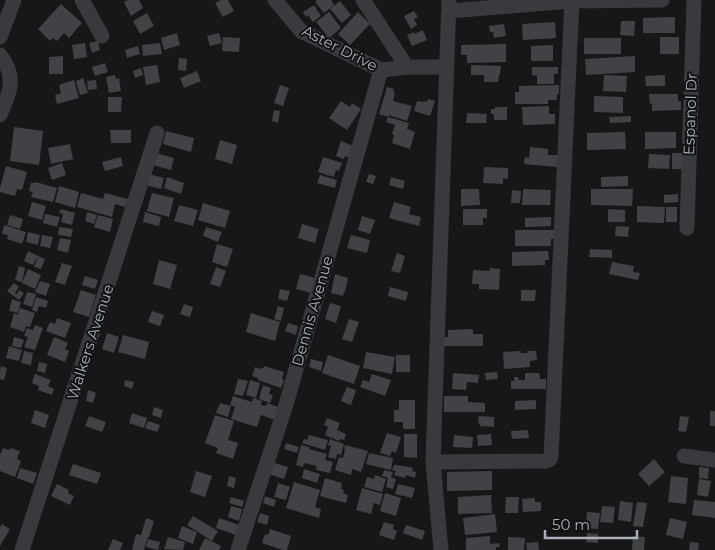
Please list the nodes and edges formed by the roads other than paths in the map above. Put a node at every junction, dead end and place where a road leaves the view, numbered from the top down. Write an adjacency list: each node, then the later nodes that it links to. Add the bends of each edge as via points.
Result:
1 (14, 0): 10 (street)
2 (82, 0): 9 (street)
3 (275, 0): 14 (street, Aster Drive, via 300,31)
4 (363, 0): 12 (street)
5 (662, 0): 7 (street)
6 (694, 0): 17 (street, Espanol Dr)
7 (572, 1): 8 (street); 20 (street, via 551,457 546,461)
8 (449, 6): 13 (street)
9 (102, 36)
10 (0, 37)
11 (0, 55): 15 (street, via 10,71 10,85)
12 (407, 67): 13 (street, Aster Drive); 14 (street, Aster Drive)
13 (446, 67): 20 (street)
14 (381, 70): 22 (street, Dennis Avenue, via 285,408)
15 (0, 115)
16 (158, 133): 21 (street, Walkers Avenue)
17 (687, 228)
18 (684, 456): 19 (street)
19 (715, 460)
20 (432, 462): 23 (street)
21 (22, 550)
22 (238, 550)
23 (441, 550)

